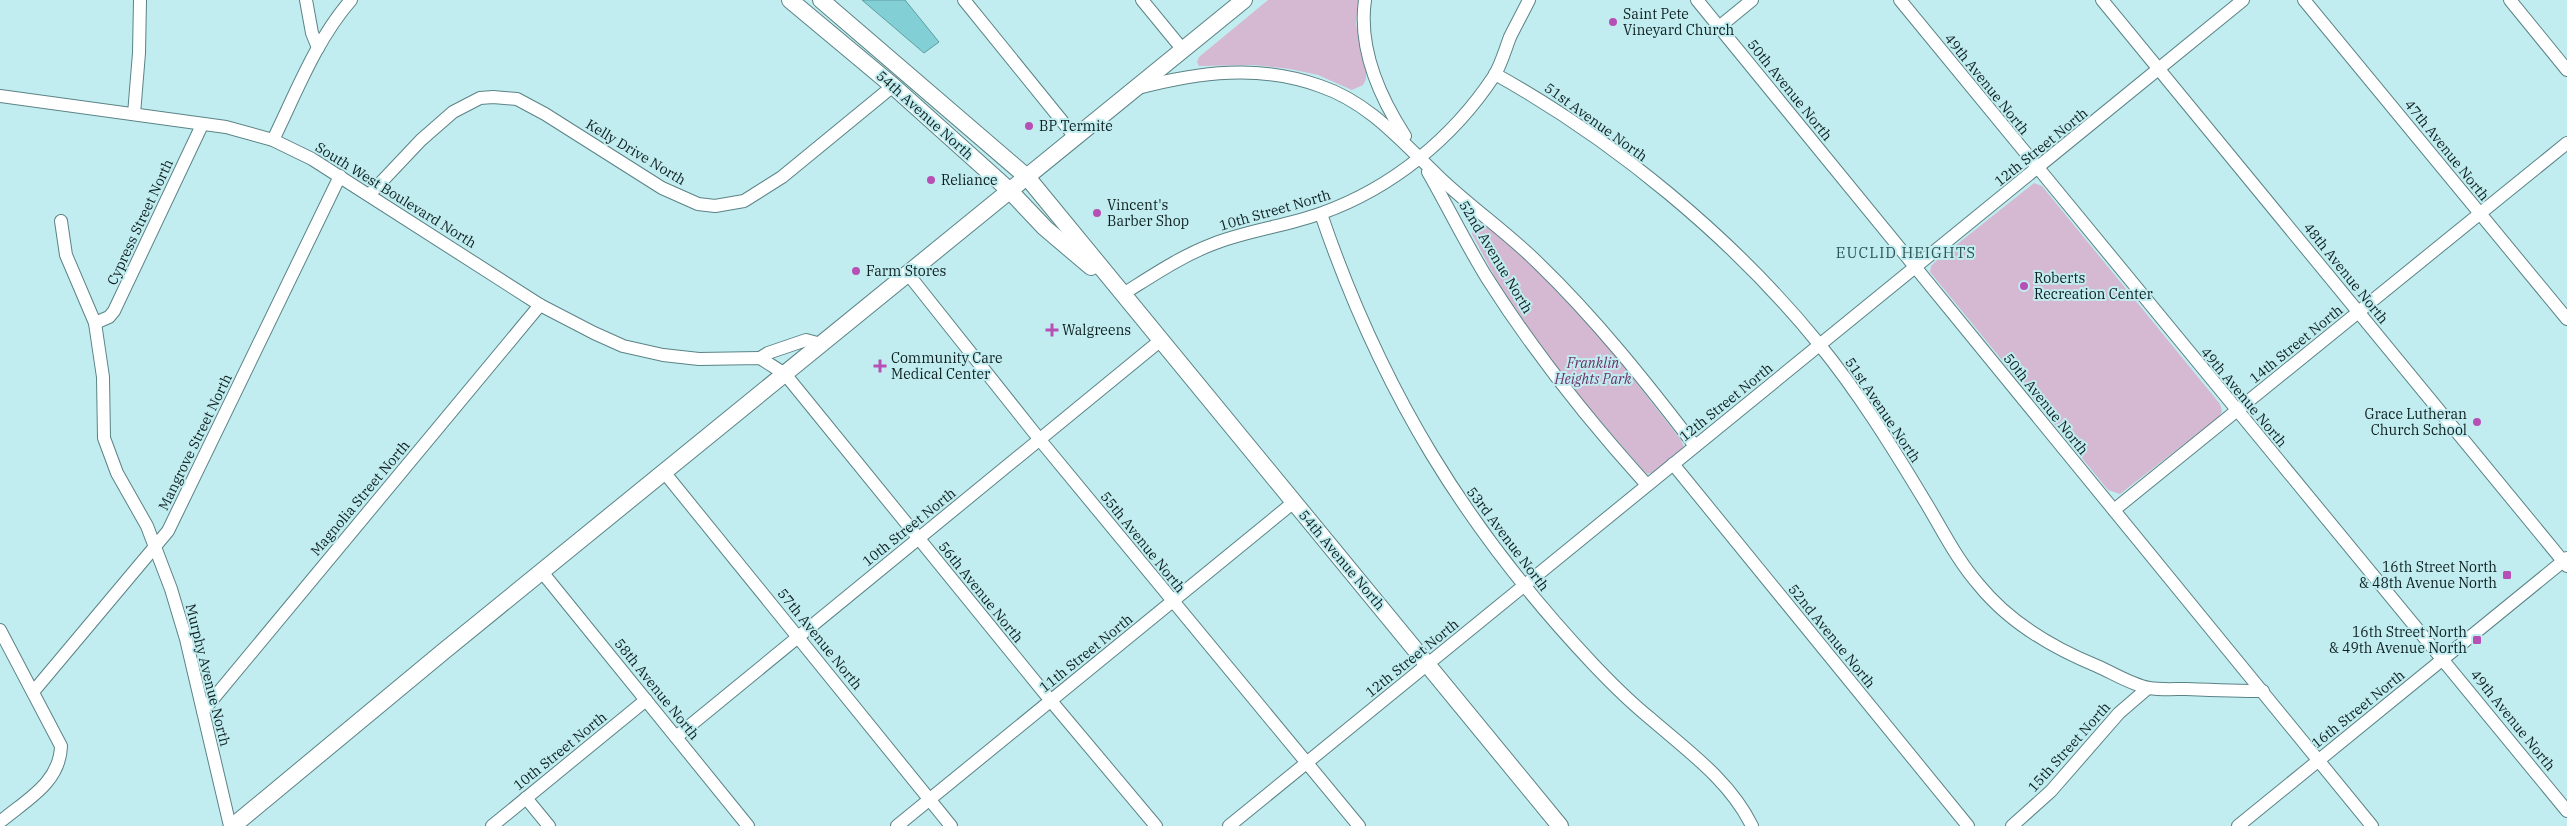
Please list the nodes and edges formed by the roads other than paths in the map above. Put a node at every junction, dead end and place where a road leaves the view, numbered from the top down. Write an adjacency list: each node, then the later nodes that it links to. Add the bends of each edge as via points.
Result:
1 (140, 0): 27 (street)
2 (306, 0): 19 (street)
3 (351, 0): 19 (street, via 334,19)
4 (790, 0): 24 (main road, 54th Avenue North)
5 (821, 0): 35 (main road, 54th Avenue North)
6 (964, 0): 29 (street)
7 (1142, 0): 20 (street)
8 (1244, 0): 20 (main road)
9 (1365, 0): 32 (street, via 1364,29 1370,67 1384,100)
10 (1529, 0): 23 (street, 10th Street North)
11 (1697, 0): 18 (street, 50th Avenue North)
12 (1752, 0): 18 (street)
13 (1900, 0): 33 (street, 49th Avenue North)
14 (2102, 0): 21 (street, 48th Avenue North)
15 (2243, 0): 21 (street, 12th Street North)
16 (2304, 0): 39 (street, 47th Avenue North)
17 (2510, 0): 22 (street)
18 (1719, 27): 41 (street, 50th Avenue North)
19 (318, 48): 30 (street)
20 (1183, 50): 25 (main road)
21 (2159, 70): 33 (street, 12th Street North); 45 (street, 48th Avenue North)
22 (2567, 70)
23 (1496, 74): 32 (street, 10th Street North, via 1447,133); 50 (street, 51st Avenue North, via 1545,101 1604,142 1679,204 1764,280)
24 (893, 86): 36 (main road, 54th Avenue North); 37 (street, Kelly Drive North, via 755,196 731,205 698,204 678,196 545,114 516,100 493,97 480,98 453,112 421,140)
25 (1136, 88): 29 (main road); 32 (street, 52nd Avenue North, via 1220,72 1284,76 1321,86 1360,105 1383,121)
26 (0, 96): 27 (street, South West Boulevard North)
27 (134, 114): 28 (street, South West Boulevard North)
28 (202, 125): 30 (street, South West Boulevard North, via 249,132); 47 (street, Cypress Street North, via 114,311)
29 (1075, 137): 35 (main road)
30 (273, 140): 34 (street, South West Boulevard North)
31 (2567, 143): 39 (street, 14th Street North)
32 (1419, 157): 38 (street, 10th Street North, via 1397,177 1360,198); 55 (street, 52nd Avenue North, via 1537,262 1582,307 1639,373); 58 (street, 52nd Avenue North, via 1486,276 1544,362)
33 (2038, 169): 41 (street, 12th Street North); 53 (street, 49th Avenue North)
34 (340, 176): 37 (street, South West Boulevard North); 62 (street, Mangrove Street North, via 193,481 168,531)
35 (1027, 177): 36 (main road); 43 (main road, 54th Avenue North)
36 (1010, 191): 42 (main road); 43 (main road, 54th Avenue North, via 1045,228)
37 (369, 195): 44 (street, South West Boulevard North)
38 (1321, 214): 43 (street, 10th Street North, via 1212,244); 65 (street, 53rd Avenue North, via 1352,302 1406,412 1466,510)
39 (2480, 214): 45 (street, 14th Street North); 46 (street, 47th Avenue North)
40 (61, 221): 47 (street, Murphy Avenue North, via 66,255)
41 (1915, 268): 50 (street, 12th Street North); 60 (street, 50th Avenue North)
42 (908, 274): 49 (main road); 54 (street, 55th Avenue North)
43 (1123, 294): 48 (main road, 54th Avenue North)
44 (540, 305): 51 (street, South West Boulevard North, via 624,346 699,359); 76 (street, Magnolia Street North)
45 (2359, 312): 53 (street, 14th Street North); 63 (street, 48th Avenue North)
46 (2567, 319)
47 (95, 322): 62 (street, Murphy Avenue North, via 103,377 104,438 117,473 142,514)
48 (1161, 340): 54 (street, 10th Street North); 59 (main road, 54th Avenue North)
49 (821, 344): 51 (street, South West Boulevard North, via 806,340); 52 (main road)
50 (1820, 345): 55 (street, 12th Street North); 71 (street, 51st Avenue North, via 1881,429 1959,560 1998,606 2042,639 2079,659)
51 (760, 358): 52 (street)
52 (785, 374): 57 (main road); 61 (street, 56th Avenue North)
53 (2236, 412): 60 (street, 14th Street North); 69 (street, 49th Avenue North)
54 (1040, 440): 61 (street, 10th Street North); 66 (street, 55th Avenue North)
55 (1695, 446): 56 (street, 12th Street North)
56 (1673, 464): 58 (street, 12th Street North); 95 (street, 52nd Avenue North)
57 (664, 472): 64 (main road); 68 (street, 57th Avenue North)
58 (1648, 485): 65 (street, 12th Street North)
59 (1294, 502): 66 (street, 11th Street North); 70 (main road, 54th Avenue North)
60 (2114, 510): 72 (street, 50th Avenue North)
61 (919, 539): 68 (street, 10th Street North); 75 (street, 56th Avenue North)
62 (154, 550): 73 (street, Mangrove Street North); 76 (street, Murphy Avenue North, via 171,589)
63 (2566, 562): 69 (street, 16th Street North)
64 (542, 572): 74 (street, 58th Avenue North); 85 (main road)
65 (1523, 586): 70 (street, 12th Street North); 94 (street, 53rd Avenue North, via 1620,692 1711,770 1731,793)
66 (1172, 602): 75 (street, 11th Street North); 79 (street, 55th Avenue North)
67 (0, 630): 73 (street)
68 (798, 636): 77 (street, 10th Street North); 81 (street, 57th Avenue North)
69 (2444, 658): 78 (street, 16th Street North); 82 (street, 49th Avenue North)
70 (1428, 664): 79 (street, 12th Street North); 84 (main road, 54th Avenue North)
71 (2148, 688): 72 (street, 51st Avenue North); 96 (street, 15th Street North, via 2118,713 2050,791)
72 (2263, 691): 78 (street, 50th Avenue North)
73 (33, 692): 83 (street, via 61,746 60,760 54,775 44,786)
74 (646, 700): 77 (street, 58th Avenue North); 80 (street, 10th Street North)
75 (1051, 701): 81 (street, 11th Street North); 91 (street, 56th Avenue North)
76 (203, 711): 85 (street, Murphy Avenue North)
77 (676, 737): 88 (street, 58th Avenue North)
78 (2319, 760): 97 (street, 16th Street North); 98 (street, 50th Avenue North)
79 (1306, 763): 92 (street, 12th Street North); 93 (street, 55th Avenue North)
80 (526, 798): 86 (street, 10th Street North); 87 (street)
81 (930, 800): 89 (street, 11th Street North); 90 (street, 57th Avenue North)
82 (2567, 811)
83 (0, 822)
84 (1557, 825)
85 (232, 826)
86 (492, 826)
87 (549, 826)
88 (748, 826)
89 (897, 826)
90 (951, 826)
91 (1156, 826)
92 (1228, 826)
93 (1359, 826)
94 (1752, 826)
95 (1968, 826)
96 (2012, 826)
97 (2238, 826)
98 (2372, 826)

